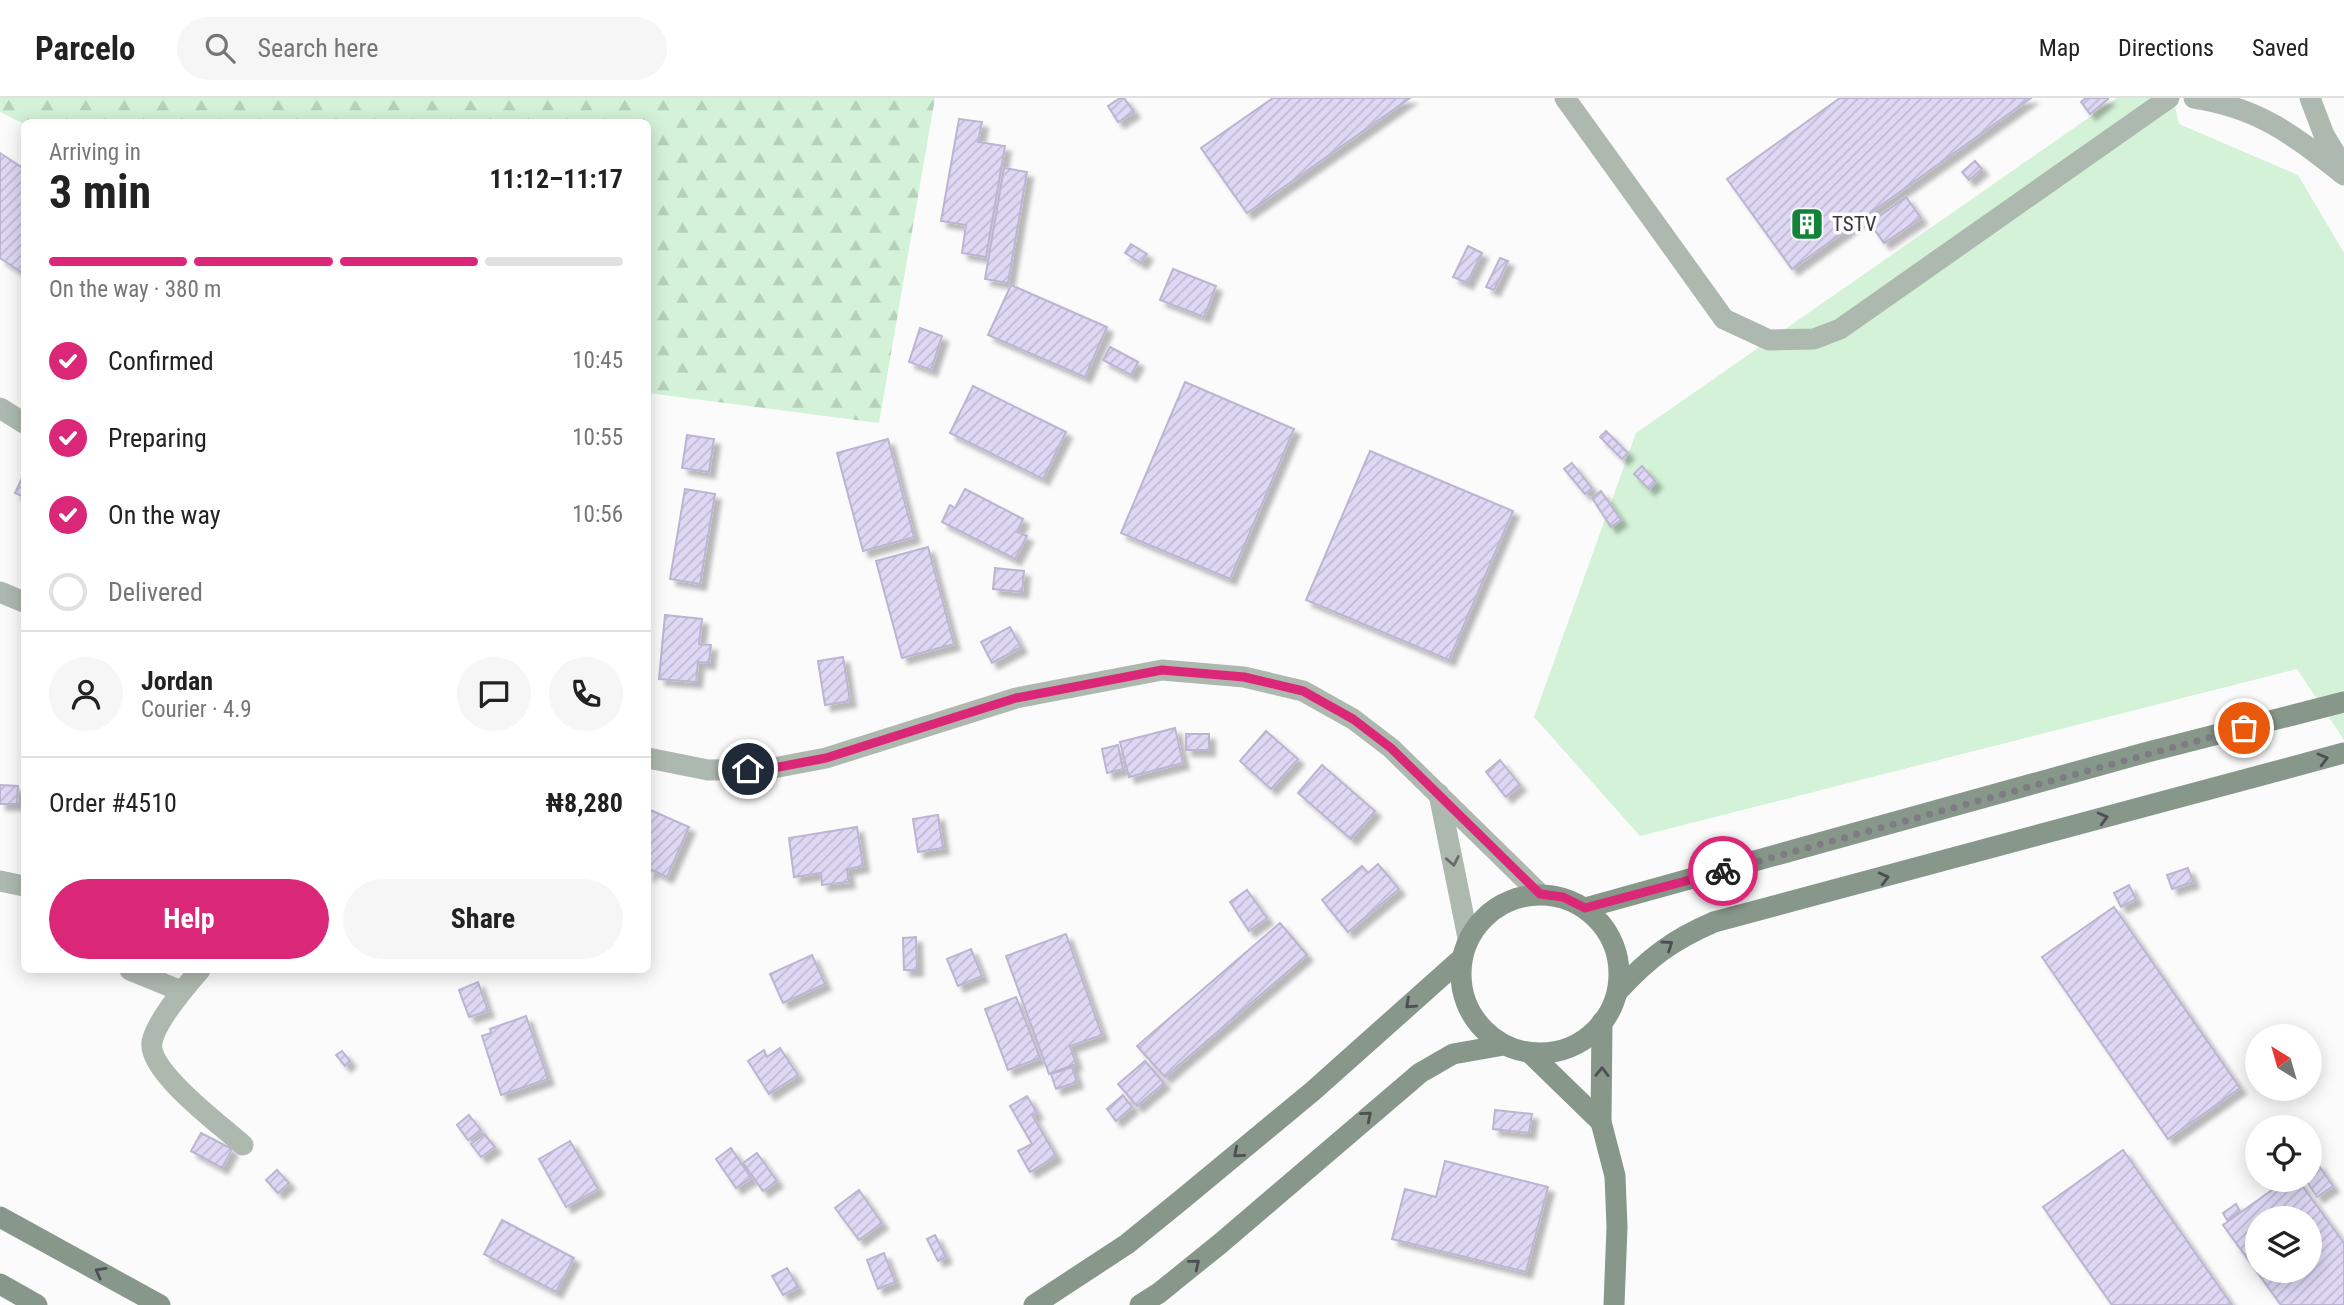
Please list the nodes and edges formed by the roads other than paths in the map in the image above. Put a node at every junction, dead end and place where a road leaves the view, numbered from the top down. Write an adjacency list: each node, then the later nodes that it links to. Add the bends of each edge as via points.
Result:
1 (1565, 98): 4 (street, via 1724,319 1769,340 1789,341 1814,339 1840,329)
2 (2194, 98): 4 (street); 6 (street, via 2239,107 2265,118)
3 (2310, 98): 5 (street)
4 (2167, 100)
5 (2344, 169)
6 (2344, 175)
7 (0, 408): 8 (street)
8 (21, 421)
9 (0, 592): 10 (street)
10 (21, 601)
11 (2344, 702): 18 (street)
12 (2344, 753): 23 (street, one-way to 12, via 1648,959 1680,937 1714,922)
13 (651, 759): 14 (street, via 708,770 768,769 826,758 1016,698 1162,670 1244,677 1303,691 1363,726)
14 (1439, 794): 17 (street); 19 (street, one-way to 19)
15 (0, 881): 16 (street)
16 (21, 885)
17 (1540, 894): 18 (street, via 1563,897); 19 (street, via 1517,897 1497,907 1481,921)
18 (1585, 908): 23 (street, via 1614,944)
19 (1465, 949): 25 (street, via 1461,984 1468,1009 1482,1029); 33 (street, one-way to 33, via 1313,1091 1170,1210)
20 (137, 973): 22 (street)
21 (197, 973): 22 (street)
22 (181, 991): 28 (street, via 152,1039 158,1066)
23 (1618, 991): 24 (street)
24 (1602, 1022): 26 (street, via 1583,1041 1558,1051); 27 (street, one-way to 24)
25 (1504, 1045): 26 (street); 34 (street, one-way to 25, via 1221,1243 1420,1073 1453,1054)
26 (1530, 1053): 27 (street)
27 (1601, 1122): 35 (street, via 1615,1176 1618,1273)
28 (243, 1145)
29 (0, 1217): 32 (street, one-way to 29)
30 (0, 1284): 31 (street)
31 (37, 1305)
32 (160, 1305)
33 (1034, 1305)
34 (1140, 1305)
35 (1614, 1305)

